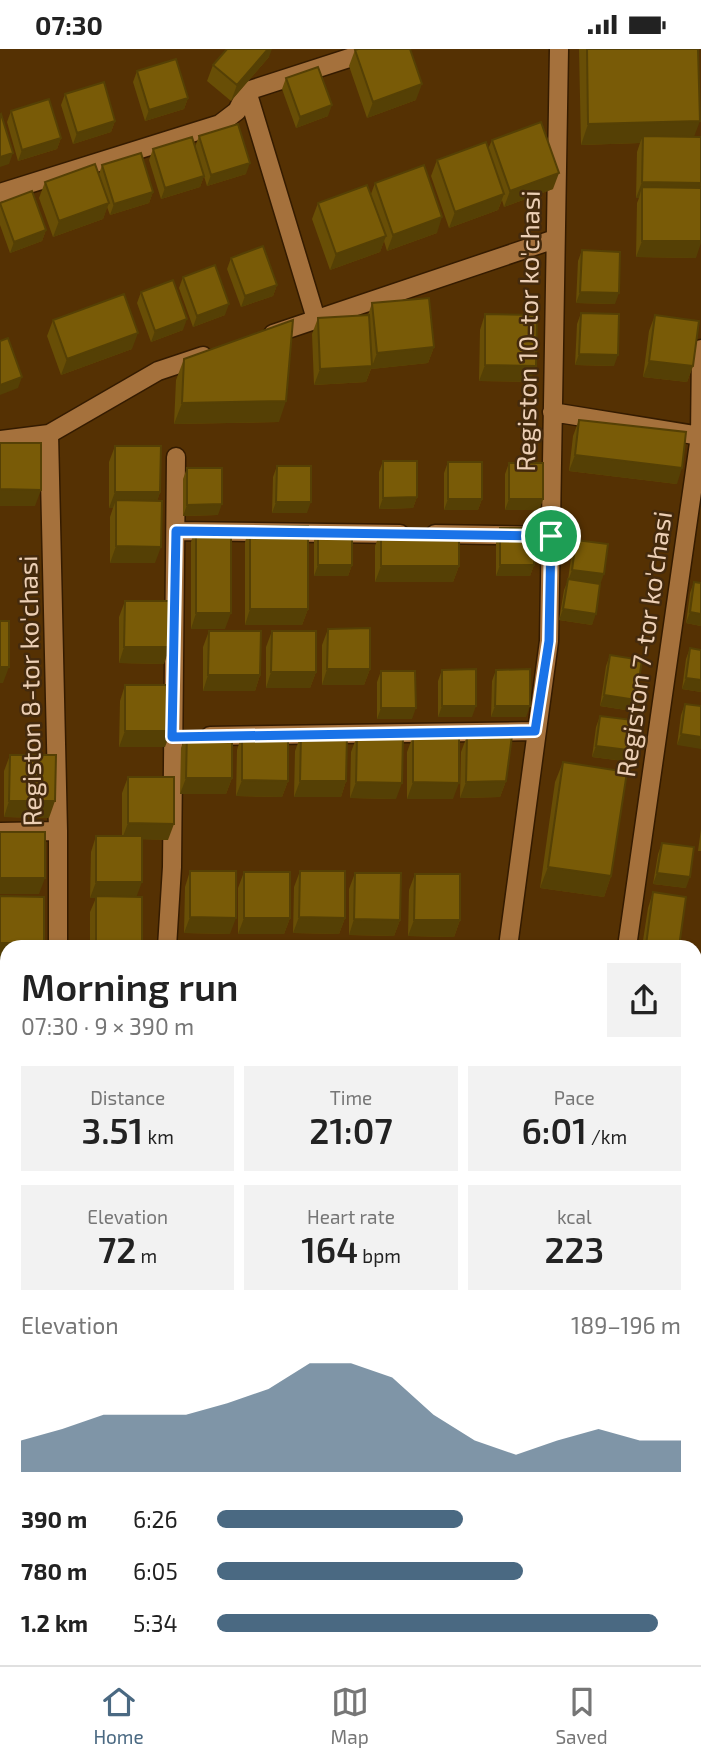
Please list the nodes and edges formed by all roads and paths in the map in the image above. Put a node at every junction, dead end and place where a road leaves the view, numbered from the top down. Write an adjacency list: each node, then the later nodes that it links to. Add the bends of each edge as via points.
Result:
1 (377, 49): 3 (street)
2 (559, 49): 5 (street, Registon 10-tor ko'chasi)
3 (247, 91): 4 (street, via 237,111 220,124); 6 (street)
4 (0, 193)
5 (555, 239): 6 (street); 10 (street, Registon 10-tor ko'chasi)
6 (316, 319): 7 (street)
7 (250, 341)
8 (701, 349): 12 (street, Registon 7-tor ko'chasi)
9 (224, 350): 11 (street, via 158,371)
10 (552, 412): 12 (street); 16 (street, Registon 10-tor ko'chasi)
11 (50, 434): 13 (street); 19 (street, Registon 8-tor ko'chasi)
12 (700, 436): 24 (street, Registon 7-tor ko'chasi)
13 (0, 440)
14 (176, 457): 15 (street)
15 (176, 531): 16 (street); 18 (street)
16 (551, 536): 17 (street, Registon 10-tor ko'chasi, via 549,641)
17 (535, 731): 18 (street); 23 (street, Registon 10-tor ko'chasi)
18 (172, 737): 22 (street)
19 (58, 831): 20 (street); 21 (street, Registon 8-tor ko'chasi)
20 (0, 832)
21 (58, 940)
22 (167, 940)
23 (509, 940)
24 (627, 940)

